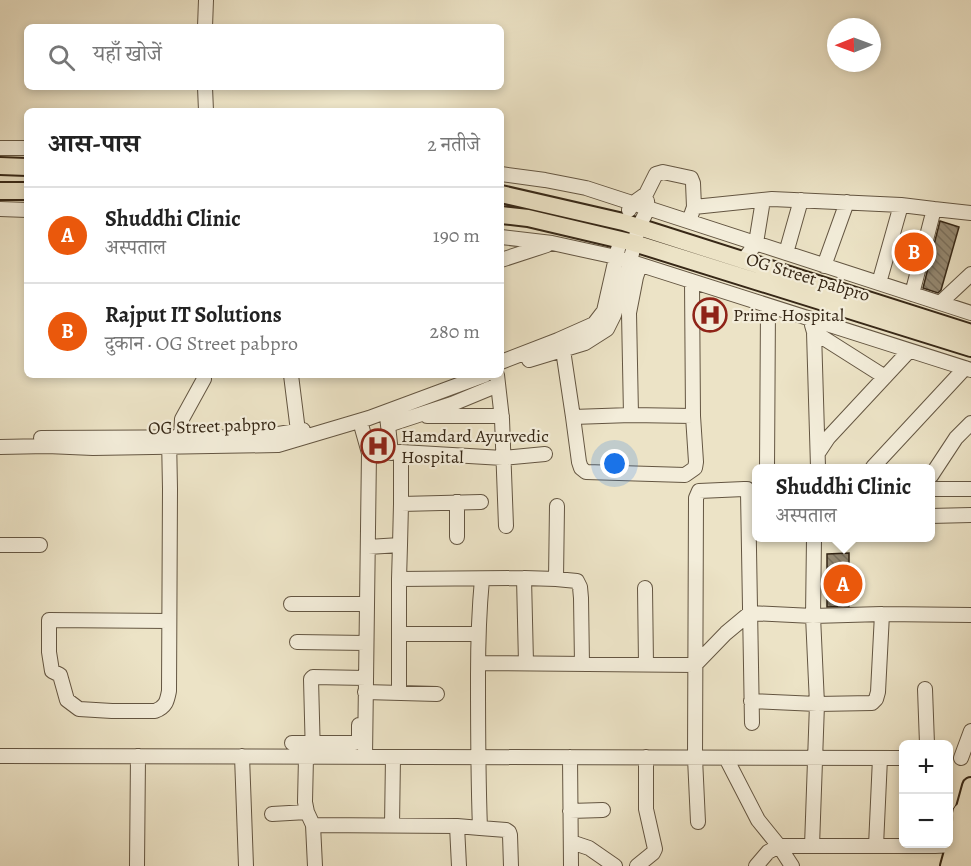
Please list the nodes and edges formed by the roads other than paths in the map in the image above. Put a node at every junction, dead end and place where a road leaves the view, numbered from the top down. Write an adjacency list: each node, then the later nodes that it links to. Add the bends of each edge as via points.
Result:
1 (206, 0): 2 (street)
2 (205, 24)
3 (205, 90): 4 (street)
4 (206, 108)
5 (0, 148): 6 (street)
6 (24, 148)
7 (0, 166): 8 (main road)
8 (24, 166)
9 (504, 174): 17 (street, via 586,188)
10 (0, 191): 11 (main road)
11 (24, 191)
12 (646, 194): 17 (street); 19 (street, via 656,174 691,178); 21 (street)
13 (504, 195): 27 (main road)
14 (763, 200): 15 (street); 19 (street); 30 (street)
15 (801, 200): 16 (street); 31 (street)
16 (848, 202): 18 (street); 36 (street)
17 (632, 204): 21 (street); 27 (street)
18 (901, 205): 22 (street); 39 (street)
19 (694, 207): 26 (street)
20 (0, 209): 23 (street)
21 (648, 209): 26 (street); 27 (street)
22 (934, 209): 24 (street); 40 (street)
23 (24, 210)
24 (971, 213)
25 (504, 215): 27 (main road)
26 (689, 221): 30 (street)
27 (629, 233): 32 (street); 34 (main road, OG Street pabpro); 35 (street); 46 (main road, OG Street pabpro)
28 (504, 237): 29 (street)
29 (552, 243): 32 (street); 33 (street)
30 (756, 243): 31 (street); 34 (street)
31 (786, 253): 36 (street)
32 (615, 257): 35 (street); 49 (street, via 604,311 594,324)
33 (504, 259)
34 (743, 261): 45 (main road, OG Street pabpro)
35 (635, 264): 38 (street); 47 (street, via 607,329 585,343); 58 (street, via 629,313)
36 (824, 266): 39 (street)
37 (971, 274): 41 (street)
38 (692, 282): 42 (street); 61 (street)
39 (879, 283): 40 (street)
40 (912, 294): 41 (street)
41 (940, 303): 43 (street)
42 (768, 306): 44 (street); 74 (street)
43 (971, 313)
44 (812, 326): 48 (street); 52 (street); 52 (street, via 818,460 828,438)
45 (971, 333)
46 (971, 348)
47 (563, 350): 50 (street); 62 (street)
48 (909, 351): 51 (street); 52 (street)
49 (504, 361)
50 (504, 368)
51 (968, 369): 75 (street)
52 (885, 377)
53 (291, 378): 66 (street)
54 (456, 378): 66 (street, OG Street pabpro, via 380,407)
55 (478, 378): 63 (street, OG Street pabpro)
56 (204, 379): 68 (street)
57 (497, 380): 59 (street, via 452,404); 60 (street)
58 (631, 415): 61 (street); 62 (street)
59 (416, 416): 60 (street); 63 (street)
60 (502, 416): 73 (street)
61 (693, 416): 62 (street, via 696,462 695,468 685,475 586,472 579,462)
62 (573, 417)
63 (387, 418): 64 (street, OG Street pabpro); 70 (street)
64 (360, 421): 68 (street, OG Street pabpro, via 278,445); 71 (street)
65 (971, 423): 76 (street, via 956,438)
66 (298, 431): 68 (street, OG Street pabpro)
67 (0, 437): 68 (street, OG Street pabpro)
68 (173, 440): 69 (street, OG Street pabpro, via 93,448); 104 (street)
69 (0, 447)
70 (396, 452): 71 (street); 73 (street); 81 (street)
71 (369, 453): 92 (street)
72 (545, 454): 73 (street)
73 (503, 458): 85 (street)
74 (767, 464)
75 (876, 464)
76 (935, 475)
77 (935, 483): 78 (street)
78 (971, 489)
79 (457, 502): 80 (street); 81 (street); 87 (street)
80 (481, 502)
81 (402, 504): 90 (street)
82 (557, 506): 96 (street)
83 (971, 515): 84 (street)
84 (935, 516)
85 (506, 526)
86 (752, 527): 100 (street); 113 (street, via 747,489 699,491)
87 (457, 537)
88 (814, 542): 103 (street)
89 (40, 545): 91 (street)
90 (400, 545): 92 (street); 94 (street)
91 (0, 546)
92 (368, 547): 99 (street)
93 (524, 578): 95 (street); 96 (street); 110 (street)
94 (399, 579): 95 (street); 105 (street)
95 (482, 579): 106 (street)
96 (556, 579): 111 (street, via 577,582 580,587)
97 (645, 588): 112 (street)
98 (291, 604): 99 (street)
99 (367, 604): 108 (street)
100 (750, 613): 103 (street); 113 (street); 118 (street)
101 (882, 614): 102 (street); 103 (street); 119 (street, via 876,699 872,703)
102 (971, 615)
103 (813, 616): 119 (street)
104 (169, 621): 104 (street, via 169,691 162,709 84,710 67,700 60,675 52,671 49,620)
105 (399, 634): 106 (street); 116 (street)
106 (478, 634): 109 (street)
107 (297, 642): 108 (street)
108 (366, 643): 114 (street)
109 (478, 663): 110 (street); 130 (street)
110 (526, 663): 111 (street)
111 (582, 664): 112 (street)
112 (646, 664): 113 (street)
113 (695, 665): 133 (street)
114 (363, 683): 116 (street); 124 (street, via 357,741); 124 (street, via 311,679); 128 (street)
115 (925, 689): 122 (street)
116 (399, 693): 117 (street)
117 (437, 694)
118 (751, 701): 119 (street); 120 (street)
119 (817, 704): 135 (street)
120 (752, 723)
121 (971, 732): 138 (street)
122 (927, 740)
123 (292, 743): 124 (street)
124 (310, 752): 127 (street); 128 (street); 144 (street, via 305,802)
125 (0, 756): 126 (street)
126 (138, 756): 127 (street); 154 (street)
127 (242, 756): 155 (street)
128 (365, 757): 129 (street)
129 (393, 757): 130 (street); 146 (street)
130 (478, 757): 131 (street); 148 (street)
131 (570, 757): 132 (street); 141 (street)
132 (646, 757): 133 (street); 161 (street, via 646,809 655,849)
133 (695, 758): 134 (street); 145 (street)
134 (726, 758): 135 (street); 150 (street, via 758,820)
135 (816, 758): 136 (street); 151 (street)
136 (880, 758): 137 (street); 152 (street)
137 (899, 758)
138 (960, 758)
139 (971, 786): 142 (main road)
140 (603, 810): 141 (street)
141 (570, 811): 149 (street)
142 (963, 813): 153 (highway)
143 (272, 814): 144 (street)
144 (310, 818): 146 (street); 156 (street)
145 (698, 822)
146 (392, 826): 147 (street)
147 (457, 826): 148 (street); 157 (street)
148 (480, 828): 158 (street, via 509,832)
149 (571, 842): 159 (street); 160 (street, via 589,848)
150 (779, 846): 151 (street); 162 (street); 163 (street)
151 (812, 846): 152 (street)
152 (876, 846): 153 (street)
153 (960, 854)
154 (137, 866)
155 (246, 866)
156 (315, 866)
157 (459, 866)
158 (511, 866)
159 (571, 866)
160 (615, 866)
161 (636, 866)
162 (756, 866)
163 (792, 866)

